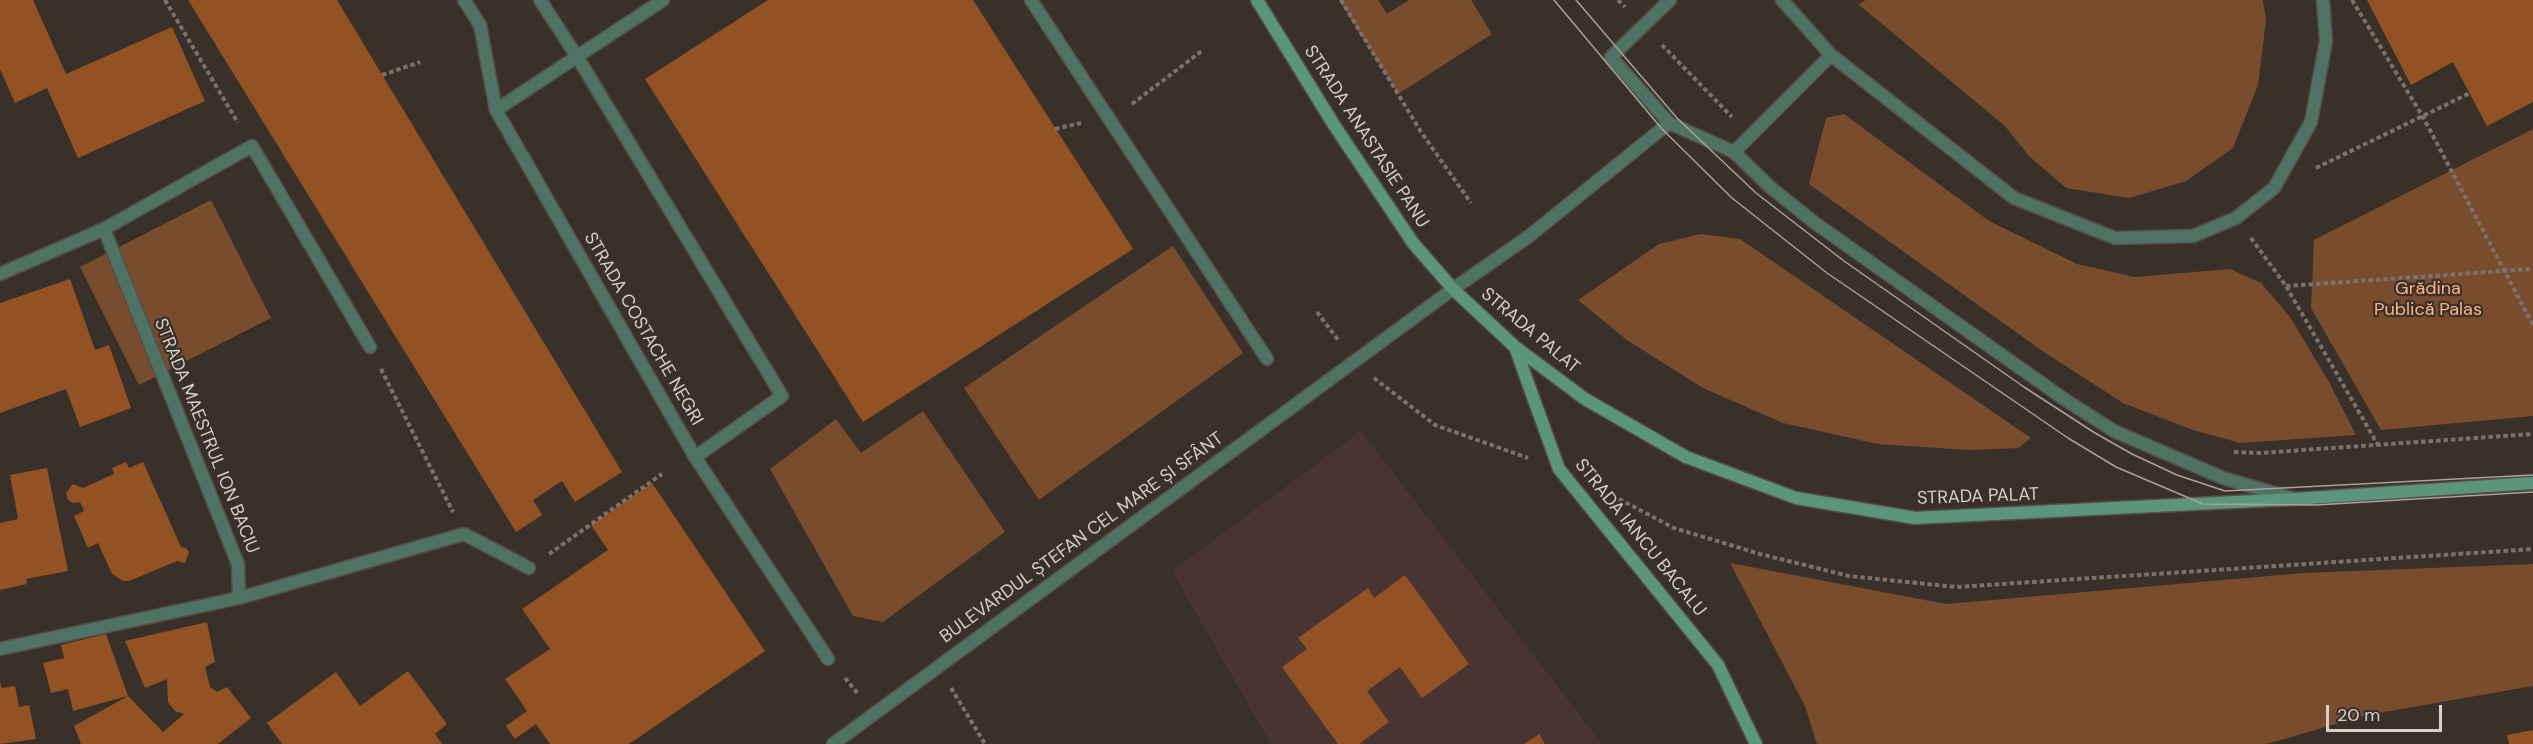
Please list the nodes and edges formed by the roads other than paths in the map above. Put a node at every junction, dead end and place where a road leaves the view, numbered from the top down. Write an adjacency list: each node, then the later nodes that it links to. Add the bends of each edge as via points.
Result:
1 (464, 0): 11 (street, STRADA COSTACHE NEGRI, via 480,25)
2 (540, 0): 10 (street)
3 (663, 0): 10 (street)
4 (1031, 0): 19 (street)
5 (1257, 0): 16 (main road, STRADA ANASTASIE PANU, via 1413,243)
6 (1670, 0): 12 (street, via 1611,57)
7 (1782, 0): 9 (street)
8 (2323, 0): 9 (street, via 2326,41 2312,122 2274,188 2236,218 2193,236 2115,238 2014,198)
9 (1831, 55): 13 (street)
10 (578, 58): 11 (street); 20 (street, via 782,396)
11 (496, 110): 20 (street, STRADA COSTACHE NEGRI)
12 (1669, 123): 13 (street); 16 (street, BULEVARDUL ȘTEFAN CEL MARE ȘI SFÂNT, via 1528,237)
13 (1734, 152): 22 (street, via 1815,223 2114,431 2223,478)
14 (104, 229): 15 (street); 18 (street, via 252,146); 24 (street, STRADA MAESTRUL ION BACIU, via 238,564)
15 (0, 274)
16 (1453, 289): 17 (main road, STRADA PALAT); 27 (street, BULEVARDUL ȘTEFAN CEL MARE ȘI SFÂNT)
17 (1514, 346): 22 (main road, STRADA PALAT, via 1585,399 1686,457 1796,498 1915,518); 28 (main road, STRADA IANCU BACALU, via 1560,469 1718,665)
18 (370, 347)
19 (1267, 359)
20 (695, 457): 26 (street, STRADA COSTACHE NEGRI)
21 (2533, 483): 22 (main road, STRADA PALAT)
22 (2294, 499)
23 (529, 568): 24 (street, via 464,534)
24 (239, 598): 25 (street)
25 (0, 649)
26 (828, 659)
27 (833, 744)
28 (1756, 744)

